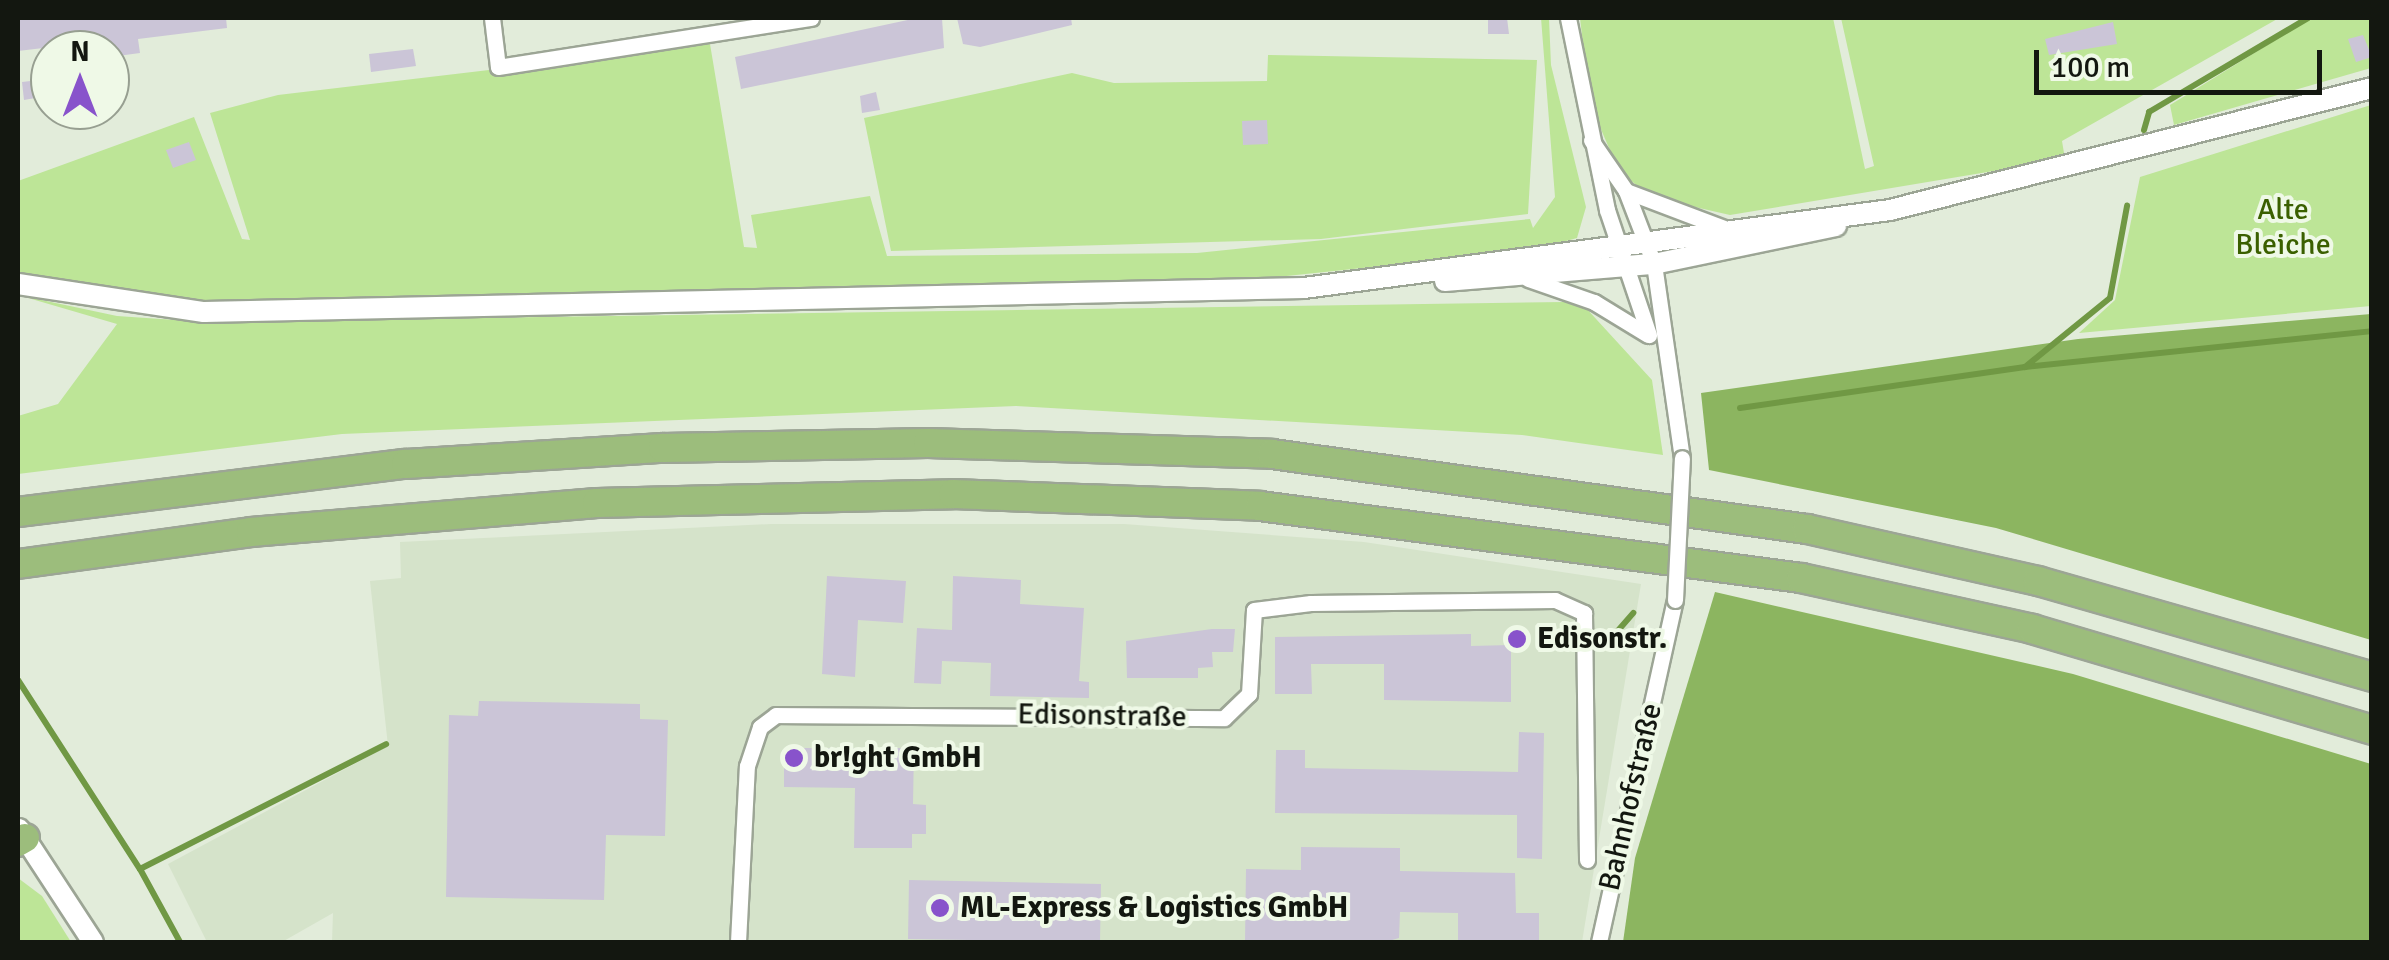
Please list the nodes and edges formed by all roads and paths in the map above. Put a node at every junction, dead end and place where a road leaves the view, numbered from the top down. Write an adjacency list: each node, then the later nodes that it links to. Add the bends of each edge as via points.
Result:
1 (492, 18): 5 (street, via 498,68)
2 (716, 18): 5 (street)
3 (810, 18): 5 (street)
4 (1568, 18): 7 (street, Bahnhofstraße)
5 (718, 35)
6 (2372, 88): 9 (main road)
7 (1591, 140): 8 (street, Bahnhofstraße); 12 (street, Bahnhofstraße)
8 (1626, 191): 10 (street, Bahnhofstraße, via 1666,214); 11 (street, Bahnhofstraße)
9 (1890, 210): 10 (main road); 13 (main road)
10 (1736, 230): 11 (main road)
11 (1644, 240): 12 (main road); 13 (street, Bahnhofstraße)
12 (1619, 243): 14 (street, Bahnhofstraße); 16 (main road)
13 (1654, 264): 14 (main road); 19 (street, Bahnhofstraße)
14 (1630, 267): 15 (main road); 18 (street, Bahnhofstraße)
15 (1528, 279): 16 (main road); 18 (street, Bahnhofstraße, via 1594,302)
16 (1405, 280): 17 (main road, via 1184,296 236,312 107,304)
17 (18, 284)
18 (1649, 335): 19 (street, Bahnhofstraße)
19 (1663, 354): 29 (street, Bahnhofstraße, bridge, via 1682,458 1674,600)
20 (18, 512): 23 (highway, via 406,464 663,448 928,443 1272,454 1807,528 2038,581)
21 (18, 564): 24 (highway, via 251,532 597,503 953,494 1260,506 1802,578 2090,644)
22 (1574, 606): 26 (street, Bahnhofstraße, via 1588,630); 28 (street, Edisonstraße, via 1254,610 1249,694 1224,718 776,715 760,726 746,766)
23 (2372, 677)
24 (2372, 730)
25 (19, 835): 27 (main road)
26 (1588, 860)
27 (93, 942)
28 (738, 942)
29 (1599, 942)

